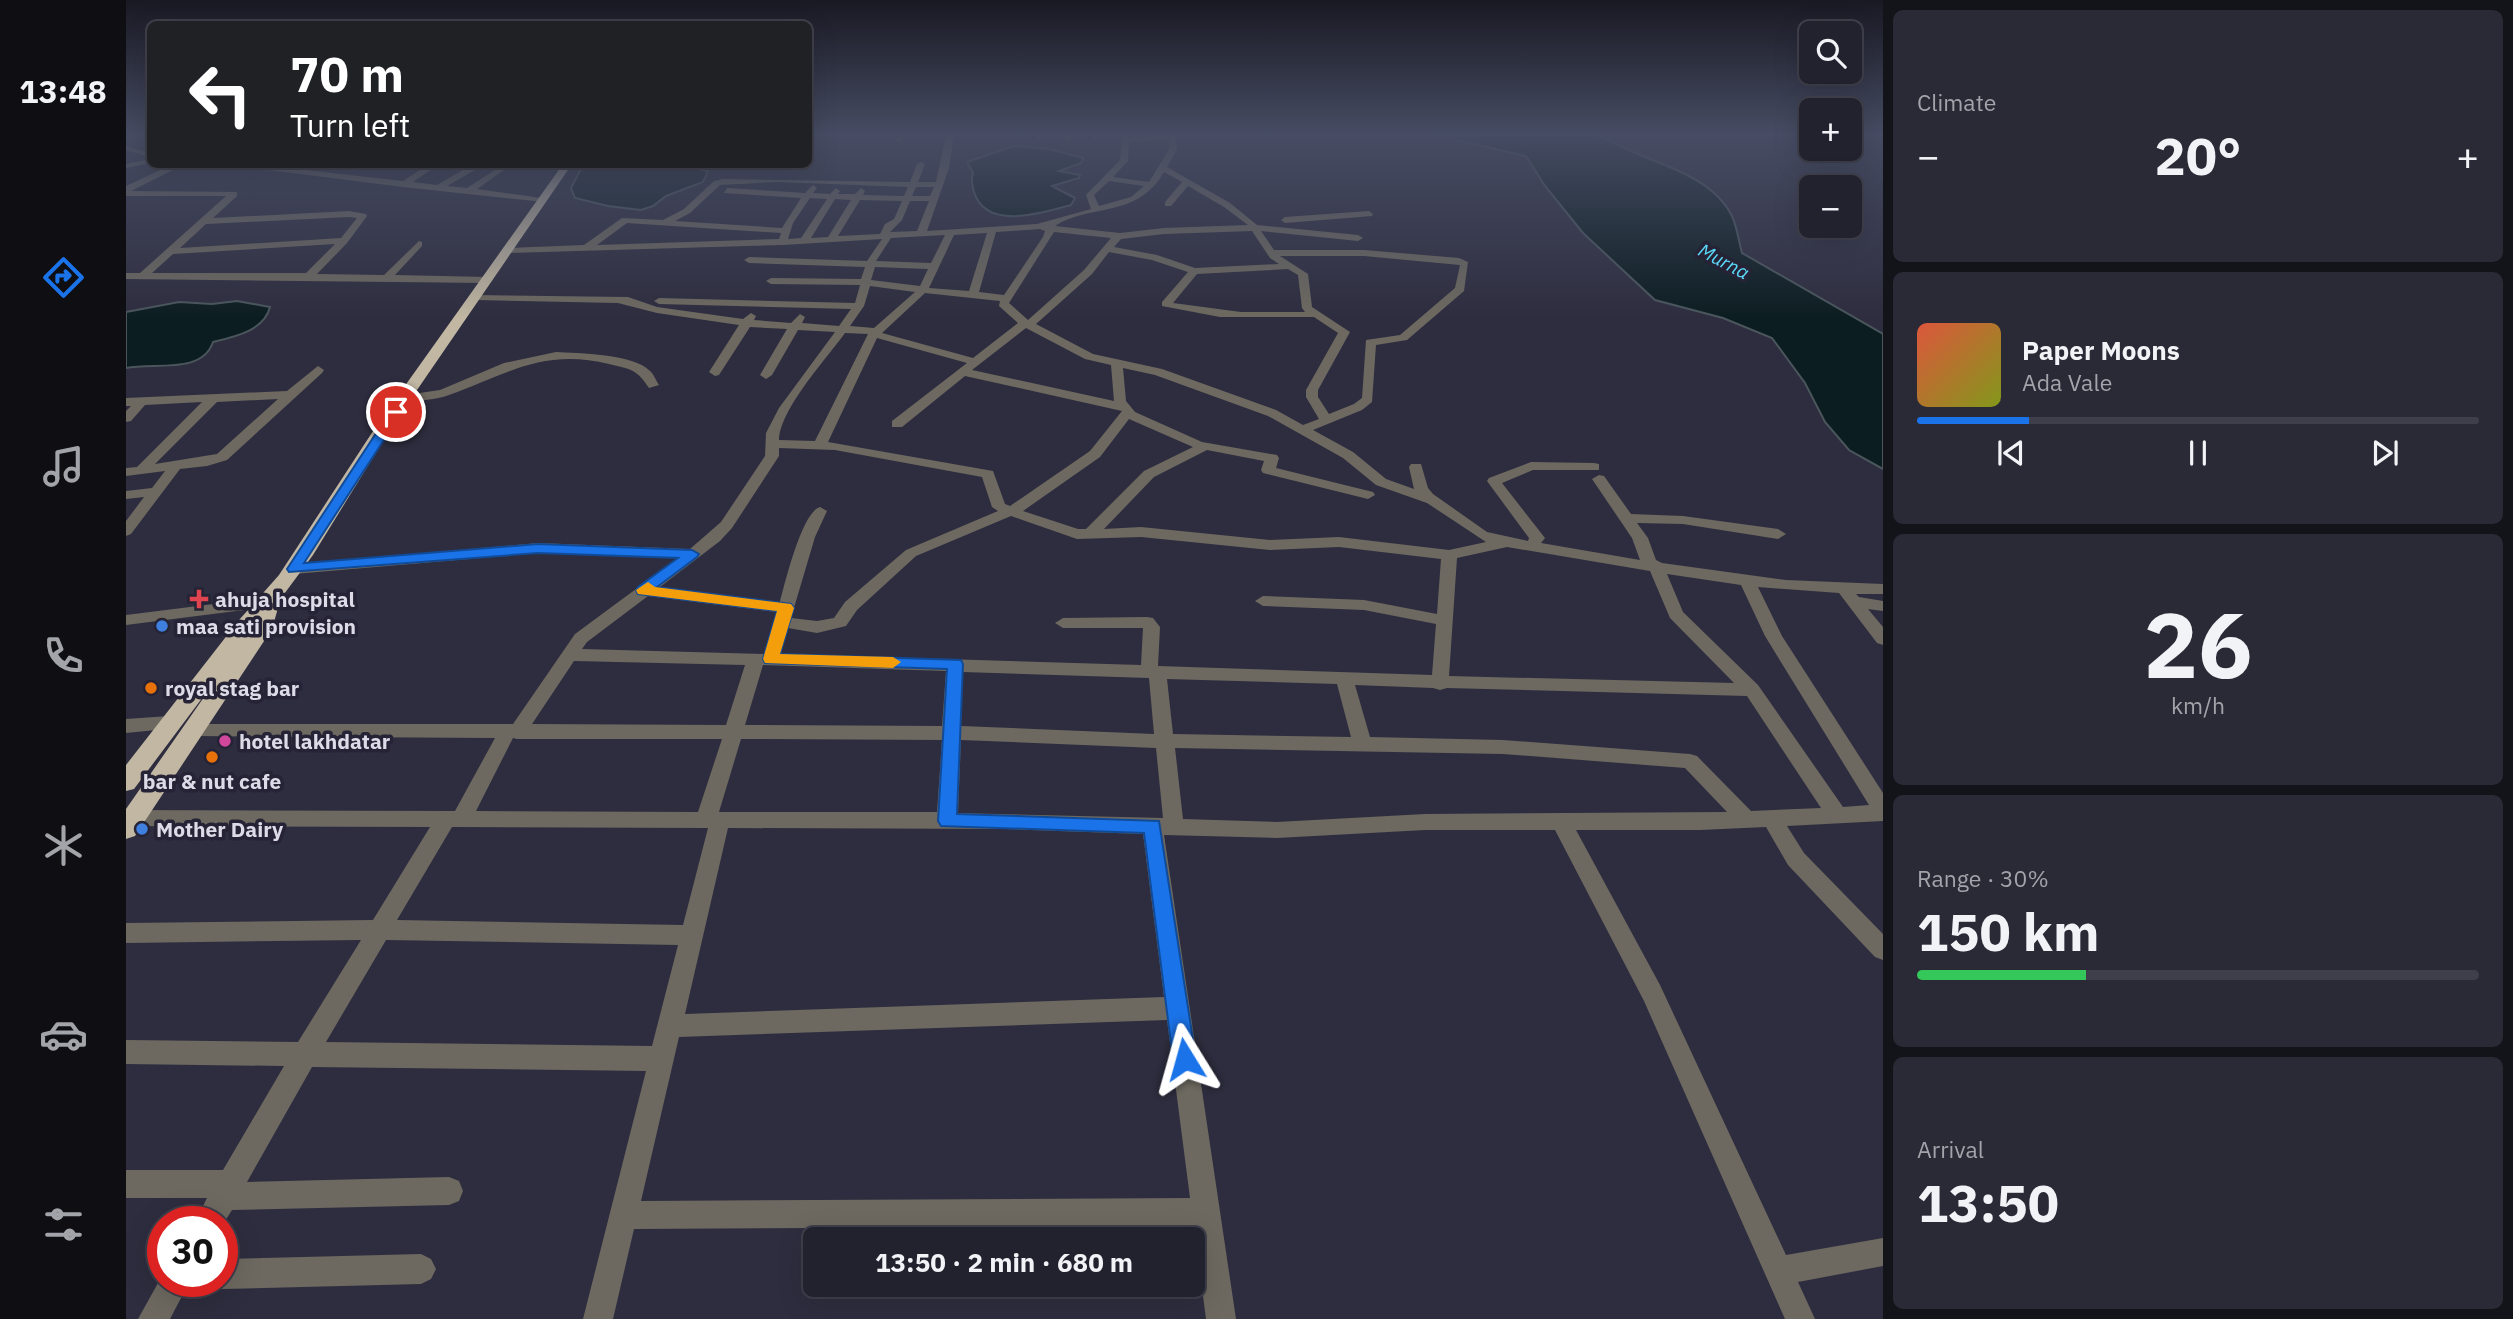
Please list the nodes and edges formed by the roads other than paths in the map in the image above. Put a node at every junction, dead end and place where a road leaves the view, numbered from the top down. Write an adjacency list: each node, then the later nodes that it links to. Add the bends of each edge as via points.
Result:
1 (808, 196): 21 (street)
2 (229, 197): 22 (street)
3 (520, 197): 12 (street)
4 (703, 197): 17 (street)
5 (821, 197): 6 (street)
6 (832, 197): 7 (street); 37 (street)
7 (857, 197): 13 (street); 35 (street)
8 (1091, 197): 16 (street)
9 (1136, 197): 16 (street)
10 (1174, 197): 15 (street)
11 (1211, 197): 24 (street)
12 (544, 199): 44 (highway)
13 (906, 199): 14 (street); 31 (street)
14 (933, 199): 30 (street)
15 (1168, 204)
16 (1096, 209): 25 (street)
17 (685, 212): 18 (street); 23 (street)
18 (698, 213)
19 (1369, 214): 24 (street)
20 (777, 219): 21 (street)
21 (790, 220): 26 (street)
22 (206, 221): 38 (street, via 363,216); 45 (street)
23 (662, 222): 26 (street); 28 (street); 41 (street, via 622,221)
24 (1252, 225): 32 (street); 36 (street); 47 (street)
25 (1051, 226): 27 (street); 33 (street); 67 (street)
26 (786, 231): 39 (street)
27 (992, 231): 29 (street); 65 (street)
28 (637, 232)
29 (951, 232): 30 (street); 52 (street)
30 (921, 234): 31 (street)
31 (886, 235): 35 (street); 51 (street)
32 (1137, 235): 33 (street); 46 (street)
33 (1118, 236): 43 (street)
34 (626, 237): 42 (street)
35 (833, 238): 37 (street); 50 (street)
36 (1358, 238)
37 (799, 241): 39 (street); 49 (street)
38 (344, 242): 45 (street); 58 (street)
39 (783, 242): 42 (street)
40 (419, 244): 59 (street)
41 (587, 247): 42 (street); 44 (street)
42 (603, 247)
43 (1107, 248): 46 (street); 54 (street)
44 (509, 250): 60 (highway)
45 (173, 251): 56 (street)
46 (1124, 251): 54 (street, via 1104,267); 55 (street)
47 (1271, 253): 53 (street); 92 (street, via 1370,253 1465,264 1460,289 1403,338 1370,342 1368,399)
48 (749, 260): 49 (street)
49 (781, 261): 50 (street); 61 (street)
50 (825, 262): 51 (street); 62 (street)
51 (871, 262): 52 (street); 63 (street)
52 (935, 266): 64 (street)
53 (1288, 266): 55 (street); 72 (street, via 1303,275 1307,308)
54 (1090, 269): 74 (street)
55 (1194, 271): 72 (street, via 1166,304 1223,312)
56 (145, 275): 57 (street); 58 (street)
57 (126, 276)
58 (308, 277): 59 (street)
59 (387, 278): 60 (street)
60 (488, 280): 66 (highway)
61 (771, 281): 62 (street); 69 (street)
62 (818, 282): 63 (street); 70 (street)
63 (866, 282): 64 (street); 71 (street)
64 (923, 290): 65 (street); 77 (street)
65 (973, 294): 67 (street)
66 (477, 297): 68 (street); 87 (highway)
67 (1006, 298): 74 (street, via 1005,308)
68 (618, 300): 69 (street); 73 (street)
69 (759, 303): 70 (street); 73 (street)
70 (807, 305): 71 (street); 75 (street)
71 (859, 306): 76 (street)
72 (1317, 314): 92 (street, via 1345,334 1312,390)
73 (746, 323): 75 (street); 81 (street)
74 (1027, 324): 78 (street); 79 (street, via 1089,357)
75 (795, 325): 76 (street); 83 (street)
76 (843, 327): 77 (street); 95 (street, via 785,408 773,430)
77 (874, 334): 78 (street); 96 (street)
78 (975, 362): 82 (street)
79 (1117, 365): 90 (street, via 1121,402); 94 (street, via 1158,372 1272,413)
80 (318, 370): 85 (street)
81 (715, 372)
82 (963, 372): 90 (street); 93 (street)
83 (766, 375)
84 (653, 386): 87 (street, via 636,367 556,355 508,366 443,393)
85 (290, 395): 86 (street); 98 (street, via 222,457)
86 (215, 397): 88 (street); 100 (street)
87 (406, 399): 117 (highway)
88 (143, 400): 89 (street); 91 (street)
89 (126, 402)
90 (1127, 411): 97 (street); 107 (street, via 1095,454)
91 (126, 418)
92 (1326, 420): 94 (street)
93 (897, 424)
94 (1302, 430): 105 (street, via 1348,455 1381,482)
95 (773, 444): 96 (street); 114 (street, via 772,456 727,525)
96 (820, 445): 107 (street, via 988,474 999,507)
97 (1206, 446): 104 (street, via 1272,458 1268,470); 110 (street, via 1149,474)
98 (176, 466): 100 (street); 102 (street)
99 (1416, 467): 105 (street, via 1421,489)
100 (141, 470): 101 (street)
101 (126, 472)
102 (156, 492): 103 (street); 109 (street)
103 (126, 495)
104 (1368, 495)
105 (1432, 500): 112 (street, via 1482,535)
106 (820, 511): 125 (street, via 808,532)
107 (1009, 512): 110 (street, via 1070,533); 125 (street, via 911,553 851,606 840,622 817,626)
108 (1626, 518): 111 (street, via 1683,520); 113 (street, via 1596,473 1531,466 1494,481 1537,538); 116 (street)
109 (127, 529)
110 (1090, 534): 115 (street, via 1147,533 1270,545 1339,541)
111 (1778, 534)
112 (1508, 542): 113 (street); 115 (street)
113 (1532, 546): 116 (street)
114 (692, 554): 117 (street, via 538,548); 120 (street)
115 (1449, 555): 127 (street)
116 (1652, 565): 118 (street); 136 (street, via 1676,614)
117 (294, 569): 123 (highway)
118 (1745, 579): 121 (street); 146 (street, via 1774,636)
119 (1883, 589): 121 (street)
120 (643, 590): 125 (street); 130 (street, via 589,631)
121 (1848, 595): 124 (street); 129 (street)
122 (1263, 601): 127 (street, via 1364,605)
123 (270, 602): 126 (street); 137 (highway, via 246,625); 139 (highway, via 265,624)
124 (1883, 606)
125 (784, 615): 131 (street)
126 (126, 620)
127 (1446, 621): 135 (street)
128 (1062, 623): 133 (street, via 1147,622 1152,627)
129 (1883, 639)
130 (567, 656): 131 (street); 140 (street)
131 (763, 659): 132 (street); 141 (street)
132 (955, 664): 133 (street); 142 (street)
133 (1153, 672): 134 (street); 143 (street)
134 (1345, 680): 135 (street); 144 (street)
135 (1440, 684): 136 (street)
136 (1752, 690): 147 (street)
137 (169, 723): 138 (street); 145 (highway)
138 (126, 726)
139 (194, 729): 140 (street); 153 (highway)
140 (512, 732): 141 (street); 149 (street)
141 (733, 733): 142 (street); 150 (street)
142 (952, 733): 143 (street); 152 (street)
143 (1165, 741): 144 (street); 155 (street)
144 (1362, 744): 151 (street, via 1503,747 1690,761)
145 (126, 782)
146 (1883, 812): 147 (street)
147 (1837, 815): 148 (street)
148 (1771, 818): 151 (street); 159 (street, via 1796,859)
149 (453, 819): 150 (street); 153 (street); 156 (street)
150 (713, 820): 152 (street); 158 (street)
151 (1747, 820): 154 (street)
152 (947, 821): 155 (street)
153 (129, 822)
154 (1561, 822): 155 (street, via 1425,822 1277,830); 173 (street, via 1652,993)
155 (1163, 826): 160 (street)
156 (379, 930): 157 (street); 158 (street); 163 (street)
157 (126, 933)
158 (692, 935): 161 (street)
159 (1883, 950)
160 (1178, 1008): 161 (street); 169 (street)
161 (669, 1026): 164 (street)
162 (126, 1052): 163 (street)
163 (305, 1054): 164 (street); 166 (street)
164 (661, 1059): 170 (street)
165 (126, 1184): 166 (street)
166 (227, 1190): 167 (street); 168 (street)
167 (449, 1191)
168 (218, 1206)
169 (1206, 1212): 170 (street); 178 (street)
170 (623, 1215): 177 (street)
171 (1883, 1252): 173 (street)
172 (421, 1269): 174 (street)
173 (1778, 1271): 179 (street)
174 (238, 1274)
175 (166, 1297): 176 (street)
176 (153, 1319)
177 (598, 1319)
178 (1221, 1319)
179 (1800, 1319)

